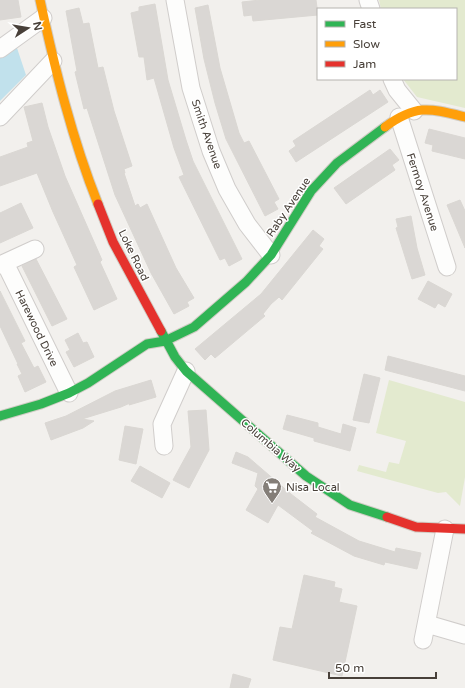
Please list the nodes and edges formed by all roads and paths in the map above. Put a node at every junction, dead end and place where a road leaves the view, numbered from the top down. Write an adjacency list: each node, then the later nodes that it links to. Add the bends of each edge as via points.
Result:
1 (40, 0): 3 (street, Loke Road)
2 (175, 0): 11 (street, Smith Avenue, via 191,88 211,151 227,189 247,224)
3 (43, 18): 4 (street); 5 (street, Loke Road)
4 (0, 49)
5 (53, 61): 8 (street); 14 (street, Loke Road, via 93,193 113,242)
6 (392, 80): 7 (street)
7 (406, 114): 9 (street, via 432,109); 11 (street, Raby Avenue, via 336,163 311,191); 13 (street, Fermoy Avenue)
8 (0, 117)
9 (465, 117)
10 (35, 249): 12 (street, Harewood Drive)
11 (271, 255): 14 (street, Raby Avenue, via 246,282 194,327)
12 (2, 264): 16 (street, Harewood Drive)
13 (447, 267)
14 (166, 341): 15 (street, Columbia Way); 16 (street, via 147,344)
15 (186, 371): 18 (street, via 162,424); 19 (street, Columbia Way, via 306,476 327,491 350,504 397,521 416,527)
16 (69, 393): 17 (street)
17 (0, 416)
18 (164, 446)
19 (445, 529): 20 (street, Columbia Way); 21 (street)
20 (465, 529)
21 (427, 624): 22 (street); 23 (street)
22 (465, 635)
23 (423, 640)

